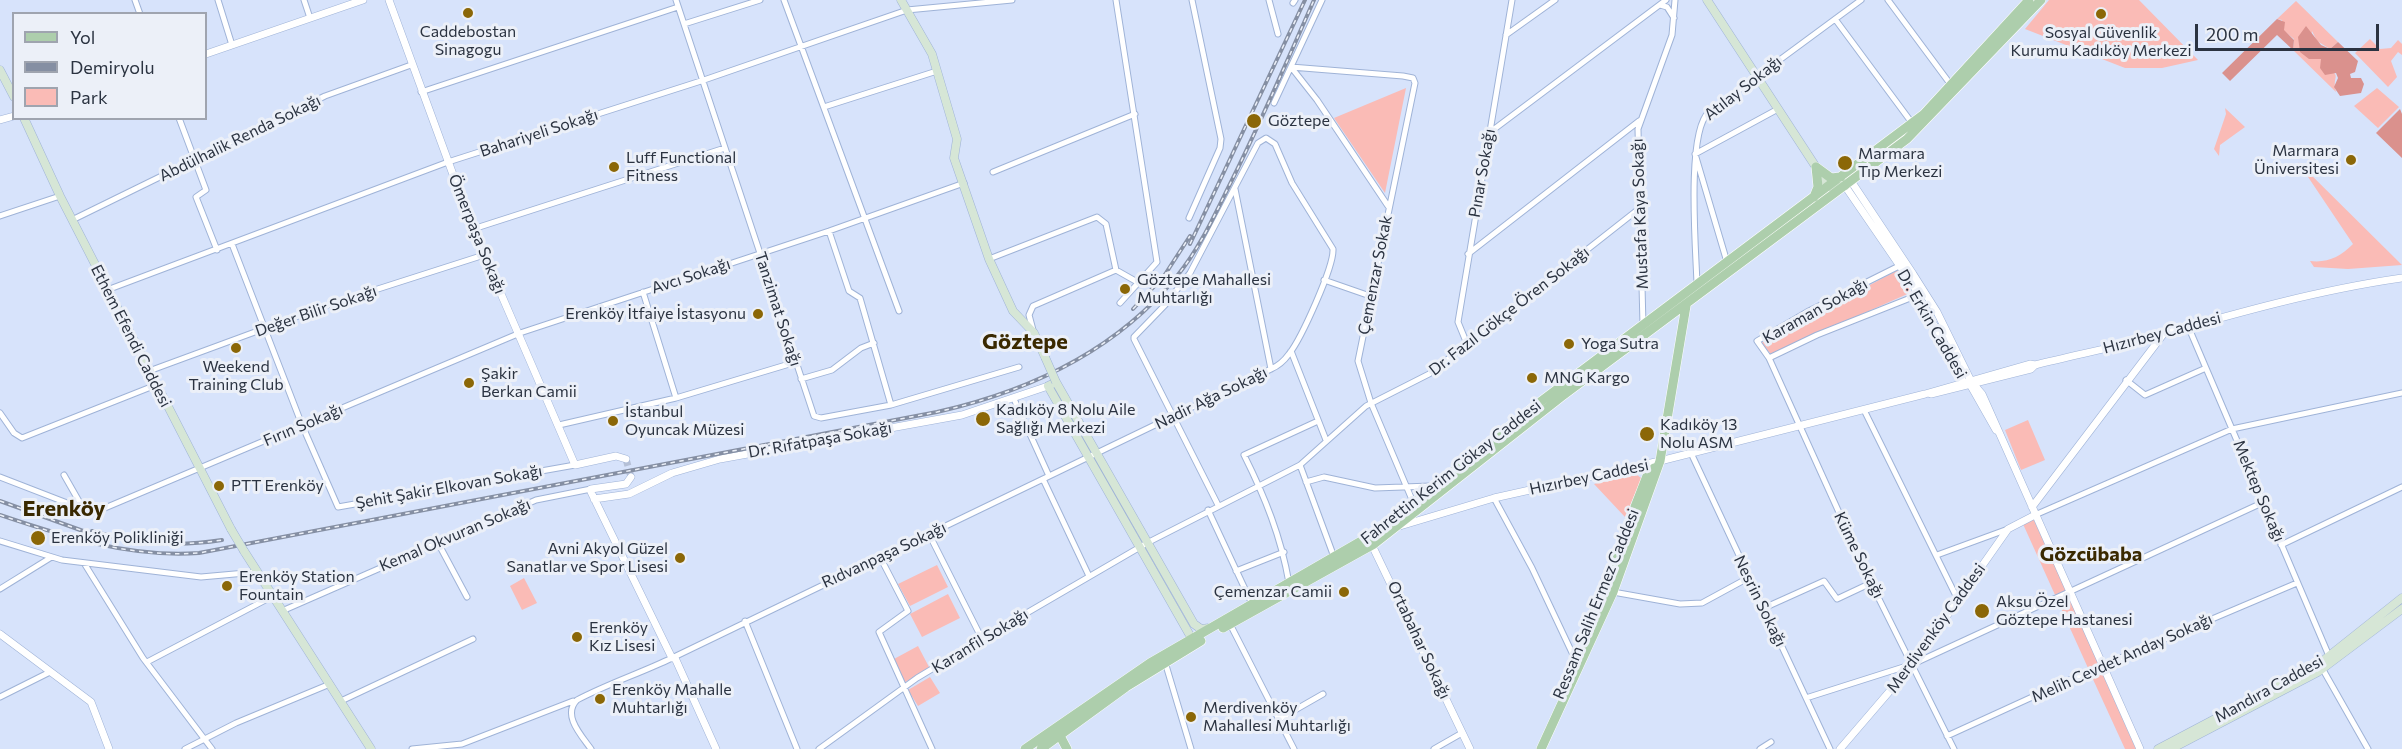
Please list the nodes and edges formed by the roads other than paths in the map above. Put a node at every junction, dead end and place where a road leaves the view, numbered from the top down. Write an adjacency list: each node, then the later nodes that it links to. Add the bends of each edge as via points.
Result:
1 (218, 0): 31 (street)
2 (304, 0): 25 (street)
3 (363, 0): 25 (street)
4 (389, 0): 34 (street, Ömerpaşa Sokağı)
5 (760, 0): 28 (street)
6 (784, 0): 32 (street)
7 (901, 0): 24 (main road)
8 (1012, 0): 24 (street, Bahariyeli Sokağı)
9 (1116, 0): 46 (street)
10 (1192, 0): 68 (street, via 1221,139)
11 (1269, 0): 29 (street)
12 (1322, 0): 35 (street)
13 (1512, 0): 30 (street, Pınar Sokağı)
14 (1555, 0): 30 (street)
15 (1666, 0): 23 (street)
16 (1675, 0): 27 (street, Mustafa Kaya Sokağı)
17 (1861, 0): 26 (street, Atılay Sokağı)
18 (1888, 0): 40 (street)
19 (2029, 0): 40 (main road, Fahrettin Kerim Gökay Caddesi)
20 (2041, 0): 58 (main road, Fahrettin Kerim Gökay Caddesi, via 1919,129)
21 (1708, 1): 38 (main road)
22 (677, 3): 28 (street, Tanzimat Sokağı); 41 (street)
23 (1659, 5): 27 (street, via 1668,7); 51 (street)
24 (907, 10): 32 (street, Bahariyeli Sokağı); 37 (main road, via 932,54)
25 (310, 18): 31 (street)
26 (1835, 19): 38 (street, Atılay Sokağı); 50 (street)
27 (1675, 21): 49 (street, Mustafa Kaya Sokağı)
28 (684, 24): 39 (street, Tanzimat Sokağı)
29 (1278, 34)
30 (1506, 35): 51 (street, Pınar Sokağı)
31 (232, 45): 33 (street)
32 (799, 45): 39 (street, Bahariyeli Sokağı); 44 (street)
33 (207, 54)
34 (411, 65): 41 (street, Ömerpaşa Sokağı); 54 (street, Abdülhalik Renda Sokağı, via 326,96)
35 (1291, 67): 43 (street); 64 (street, Çemenzar Sokak); 64 (street, via 1414,80)
36 (0, 70): 42 (main road)
37 (937, 71): 44 (street); 59 (main road, via 957,139 954,158)
38 (1756, 77): 45 (main road); 53 (street, Atılay Sokağı, via 1703,117)
39 (704, 80): 52 (street, Tanzimat Sokağı); 55 (street, Bahariyeli Sokağı)
40 (1951, 85): 50 (main road, Fahrettin Kerim Gökay Caddesi)
41 (421, 92): 55 (street, Ömerpaşa Sokağı)
42 (12, 94)
43 (1274, 103)
44 (824, 107): 67 (street)
45 (1778, 109): 53 (street); 56 (main road)
46 (1135, 114): 57 (street); 83 (street, via 1157,262)
47 (25, 120): 62 (main road, Ethem Efendi Caddesi)
48 (180, 120): 54 (street)
49 (1640, 120): 65 (street, Mustafa Kaya Sokağı); 75 (street)
50 (1912, 123): 58 (main road, Fahrettin Kerim Gökay Caddesi)
51 (1489, 133): 75 (street, Pınar Sokağı)
52 (725, 148): 70 (street); 74 (street, Tanzimat Sokağı)
53 (1695, 154): 78 (street); 84 (street, Atılay Sokağı)
54 (195, 160): 69 (street, Abdülhalik Renda Sokağı); 73 (street, via 206,190 196,197)
55 (448, 162): 70 (street, Ömerpaşa Sokağı); 72 (street, Bahariyeli Sokağı)
56 (1816, 167): 58 (main road, via 1831,178); 60 (main road); 63 (main road, via 1818,189)
57 (993, 172)
58 (1847, 179): 60 (main road, Fahrettin Kerim Gökay Caddesi); 79 (street, Dr. Erkin Caddesi); 90 (main road, Fahrettin Kerim Gökay Caddesi)
59 (964, 183): 67 (street, Avcı Sokağı); 77 (main road)
60 (1829, 187): 63 (main road, Fahrettin Kerim Gökay Caddesi)
61 (1235, 189): 82 (street, Nadir Ağa Sokağı, via 1261,140 1268,138 1332,245 1333,258); 108 (street); 123 (street, via 1190,273 1134,336)
62 (60, 196): 66 (street); 69 (main road, Ethem Efendi Caddesi)
63 (1812, 199): 78 (main road, Fahrettin Kerim Gökay Caddesi)
64 (1388, 207): 88 (street, Çemenzar Sokak)
65 (1640, 208): 94 (street, Mustafa Kaya Sokağı); 102 (street, Dr. Fazıl Gökçe Ören Sokağı)
66 (0, 216)
67 (865, 217): 71 (street, Avcı Sokağı); 91 (street)
68 (1189, 219)
69 (72, 220): 85 (main road, Ethem Efendi Caddesi)
70 (473, 229): 76 (street, Ömerpaşa Sokağı)
71 (829, 231): 74 (street, Avcı Sokağı); 101 (street, via 849,291 860,298)
72 (232, 244): 73 (street, Bahariyeli Sokağı); 96 (street, Şehit Şakir Elkovan Sokağı)
73 (217, 250): 85 (street, Bahariyeli Sokağı)
74 (760, 254): 86 (street, Avcı Sokağı); 105 (street, Tanzimat Sokağı)
75 (1468, 254): 102 (street, Pınar Sokağı, via 1457,324)
76 (484, 255): 96 (street, Değer Bilir Sokağı); 97 (street, Ömerpaşa Sokağı)
77 (989, 259): 80 (street, via 1097,217 1105,222); 98 (main road, via 1013,311)
78 (1727, 263): 84 (main road, Fahrettin Kerim Gökay Caddesi)
79 (1903, 264): 87 (street, Dr. Erkin Caddesi); 104 (street, Karaman Sokağı, via 1757,342); 113 (street, Dr. Erkin Caddesi, via 1937,312)
80 (1116, 270): 83 (street); 98 (street, via 1033,306 1029,315)
81 (2402, 278): 95 (street, Hızırbey Caddesi, via 2338,287)
82 (1324, 280): 88 (street); 103 (street, Nadir Ağa Sokağı)
83 (1139, 284): 89 (street)
84 (1697, 286): 92 (main road, Fahrettin Kerim Gökay Caddesi)
85 (107, 291): 109 (main road, Ethem Efendi Caddesi)
86 (643, 292): 97 (street, Avcı Sokağı); 117 (street)
87 (1918, 295): 104 (street, Karaman Sokağı); 113 (street, Dr. Erkin Caddesi)
88 (1370, 296): 119 (street, Çemenzar Sokak, via 1358,364)
89 (1120, 303)
90 (1686, 306): 93 (main road, Fahrettin Kerim Gökay Caddesi); 100 (main road, Ressam Salih Ermez Caddesi)
91 (899, 311)
92 (1660, 313): 93 (main road); 94 (main road, Fahrettin Kerim Gökay Caddesi)
93 (1675, 315): 100 (main road); 157 (main road, Fahrettin Kerim Gökay Caddesi, via 1561,397)
94 (1643, 326): 143 (main road, Fahrettin Kerim Gökay Caddesi)
95 (2188, 326): 99 (street, Hızırbey Caddesi); 107 (street, Mektep Sokağı)
96 (265, 327): 109 (street, Değer Bilir Sokağı); 125 (street, Şehit Şakir Elkovan Sokağı)
97 (519, 333): 125 (street, Fırın Sokağı); 126 (street, Ömerpaşa Sokağı)
98 (1034, 333): 112 (main road, bridge)
99 (2162, 333): 111 (street); 113 (street, Hızırbey Caddesi)
100 (1681, 340): 133 (main road, Ressam Salih Ermez Caddesi)
101 (874, 343): 110 (street, via 832,370); 120 (street)
102 (1467, 344): 119 (street, Dr. Fazıl Gökçe Ören Sokağı, via 1423,378)
103 (1291, 351): 108 (street, Nadir Ağa Sokağı); 124 (street)
104 (1769, 358): 127 (street, Küme Sokağı)
105 (796, 362): 110 (street, Tanzimat Sokağı); 117 (street)
106 (1019, 367): 120 (street, Tanzimat Sokağı)
107 (2206, 368): 111 (street, via 2145,395); 128 (street, Mektep Sokağı)
108 (1271, 369): 123 (street, Nadir Ağa Sokağı)
109 (149, 371): 114 (main road, Ethem Efendi Caddesi)
110 (801, 379): 120 (street, Tanzimat Sokağı, via 817,418)
111 (2127, 380): 153 (street)
112 (1052, 384): 118 (street, Dr. Rıfatpaşa Sokağı); 131 (main road)
113 (1970, 384): 116 (street, Hızırbey Caddesi); 116 (street, Hızırbey Caddesi, via 1940,394); 153 (street, Dr. Erkin Caddesi, via 1998,432)
114 (156, 386): 122 (street, via 23,437 15,435); 136 (main road, Ethem Efendi Caddesi)
115 (2402, 393): 128 (street)
116 (1925, 394): 121 (street, Hızırbey Caddesi)
117 (676, 398): 126 (street)
118 (1014, 399): 138 (street); 149 (street, Dr. Rıfatpaşa Sokağı, via 962,415 725,458 676,471 629,494)
119 (1371, 403): 129 (street, Dr. Fazıl Gökçe Ören Sokağı); 145 (street, Çemenzar Sokak)
120 (891, 405)
121 (1864, 410): 127 (street, Hızırbey Caddesi); 168 (street)
122 (0, 413)
123 (1173, 417): 131 (street, Nadir Ağa Sokağı); 152 (street)
124 (1318, 421): 129 (street); 144 (street, via 1244,455)
125 (302, 425): 134 (street, Şehit Şakir Elkovan Sokağı, via 339,507); 136 (street, Fırın Sokağı)
126 (559, 425): 134 (street, Ömerpaşa Sokağı)
127 (1798, 425): 130 (street, Hızırbey Caddesi); 178 (street, Küme Sokağı)
128 (2232, 429): 151 (street, Mektep Sokağı); 156 (street)
129 (1326, 440): 135 (street, Dr. Fazıl Gökçe Ören Sokağı)
130 (1691, 453): 133 (street, Hızırbey Caddesi); 176 (street, Nesrin Sokağı)
131 (1092, 456): 138 (street, Rıdvanpaşa Sokağı); 162 (main road); 166 (main road)
132 (626, 459): 134 (street, Şehit Şakir Elkovan Sokağı, via 616,456)
133 (1659, 461): 148 (street, Hızırbey Caddesi); 182 (main road, Ressam Salih Ermez Caddesi); 200 (main road, Ressam Salih Ermez Caddesi, via 1647,477)
134 (575, 465)
135 (1300, 465): 142 (street); 144 (street, Dr. Fazıl Gökçe Ören Sokağı)
136 (199, 469): 155 (street, Fırın Sokağı, via 96,512); 174 (main road, Ethem Efendi Caddesi, bridge)
137 (64, 475): 155 (street)
138 (1050, 476): 141 (street, Rıdvanpaşa Sokağı)
139 (0, 477): 155 (street)
140 (631, 477): 147 (street, Kemal Okvuran Sokağı, via 625,484)
141 (1043, 479): 159 (street, Rıdvanpaşa Sokağı); 175 (street)
142 (1306, 482): 145 (street, via 1324,477 1375,488); 171 (street)
143 (1436, 483): 145 (street); 150 (main road, Fahrettin Kerim Gökay Caddesi)
144 (1260, 485): 152 (street, Karanfil Sokağı); 167 (street)
145 (1408, 488): 150 (street, Çemenzar Sokak)
146 (2402, 488): 165 (street)
147 (591, 489): 149 (street); 161 (street, Kemal Okvuran Sokağı, via 539,499)
148 (1494, 498): 157 (street, Hızırbey Caddesi); 200 (street)
149 (594, 499): 199 (street)
150 (1413, 502): 163 (main road, Fahrettin Kerim Gökay Caddesi)
151 (2264, 502): 165 (street, Mektep Sokağı); 181 (street)
152 (1218, 505): 154 (street, Karanfil Sokağı)
153 (2031, 505): 156 (street, Dr. Erkin Caddesi)
154 (1208, 510): 162 (street, Karanfil Sokağı); 173 (street)
155 (85, 512)
156 (2036, 515): 158 (street, Merdivenköy Caddesi); 181 (street, Dr. Erkin Caddesi)
157 (1394, 527): 164 (main road, Fahrettin Kerim Gökay Caddesi)
158 (2008, 529): 168 (street); 186 (street, Merdivenköy Caddesi)
159 (929, 534): 169 (street, Rıdvanpaşa Sokağı); 196 (street)
160 (0, 541): 170 (street)
161 (437, 541): 184 (street); 190 (street, Kemal Okvuran Sokağı)
162 (1147, 543): 166 (street, Karanfil Sokağı); 193 (main road, via 1194,624 1201,629)
163 (1361, 543): 164 (street); 171 (main road, Fahrettin Kerim Gökay Caddesi)
164 (1374, 544): 192 (main road, Fahrettin Kerim Gökay Caddesi); 216 (street, Ortabahar Sokağı)
165 (2281, 545): 179 (street, Mektep Sokağı)
166 (1139, 547): 175 (street, Karanfil Sokağı); 197 (main road)
167 (1284, 552): 173 (street); 177 (street)
168 (1937, 555): 186 (street)
169 (880, 557): 191 (street, Rıdvanpaşa Sokağı); 208 (street, via 908,611 879,632)
170 (50, 558): 172 (street); 180 (street)
171 (1335, 558): 177 (main road, Fahrettin Kerim Gökay Caddesi)
172 (84, 563): 174 (street, via 201,577); 201 (street)
173 (1236, 571): 187 (street)
174 (257, 572): 183 (main road)
175 (1089, 576): 196 (street, Karanfil Sokağı)
176 (1748, 578): 182 (street, via 1702,603 1680,604); 188 (street, Nesrin Sokağı)
177 (1289, 583): 187 (main road, Fahrettin Kerim Gökay Caddesi)
178 (1871, 583): 188 (street, via 1837,599 1824,581); 203 (street, Küme Sokağı)
179 (2297, 583): 198 (street, Mektep Sokağı); 204 (street, Melih Cevdet Anday Sokağı)
180 (0, 589)
181 (2069, 591): 203 (street); 204 (street, Dr. Erkin Caddesi)
182 (1613, 592): 200 (main road, Ressam Salih Ermez Caddesi)
183 (273, 596): 190 (main road); 201 (street)
184 (467, 597)
185 (2402, 598): 198 (main road, Mandıra Caddesi)
186 (1958, 600): 203 (street, Merdivenköy Caddesi)
187 (1252, 604): 193 (main road, Fahrettin Kerim Gökay Caddesi)
188 (1764, 608): 211 (street, Nesrin Sokağı)
189 (2402, 609): 205 (main road, Mandıra Caddesi)
190 (282, 611): 207 (main road)
191 (745, 621): 199 (street, Rıdvanpaşa Sokağı); 228 (street)
192 (1230, 624): 197 (main road, Fahrettin Kerim Gökay Caddesi); 214 (street)
193 (1211, 628): 197 (main road, Fahrettin Kerim Gökay Caddesi)
194 (0, 634): 206 (street)
195 (473, 639): 212 (street)
196 (982, 639): 208 (street, Karanfil Sokağı)
197 (1196, 639): 202 (main road, Fahrettin Kerim Gökay Caddesi); 215 (main road, Fahrettin Kerim Gökay Caddesi, via 1140,669)
198 (2329, 656): 205 (main road, Mandıra Caddesi)
199 (672, 658): 213 (street, Rıdvanpaşa Sokağı); 227 (street)
200 (1578, 660): 238 (main road, Ressam Salih Ermez Caddesi); 239 (main road, Ressam Salih Ermez Caddesi)
201 (147, 662): 219 (street)
202 (1165, 662): 218 (main road, Fahrettin Kerim Gökay Caddesi); 234 (street)
203 (1913, 664): 211 (street); 217 (street, Küme Sokağı); 242 (street, Merdivenköy Caddesi)
204 (2103, 665): 217 (street, Melih Cevdet Anday Sokağı); 244 (street, Dr. Erkin Caddesi)
205 (2321, 667): 245 (main road, Mandıra Caddesi); 246 (main road, Mandıra Caddesi); 247 (street)
206 (50, 672): 210 (street); 221 (street, via 93,704)
207 (330, 684): 212 (main road); 219 (street)
208 (902, 688): 229 (street, Karanfil Sokağı); 230 (street)
209 (1323, 694): 214 (street)
210 (0, 697)
211 (1806, 698): 241 (street, Nesrin Sokağı)
212 (341, 701): 224 (main road)
213 (575, 701): 225 (street, Rıdvanpaşa Sokağı, via 462,744); 226 (street, via 570,714)
214 (1281, 718): 235 (street)
215 (1069, 719): 218 (main road, via 1058,731); 231 (main road, Fahrettin Kerim Gökay Caddesi)
216 (1462, 733): 236 (street); 237 (street, Ortabahar Sokağı)
217 (1947, 736): 243 (street, Küme Sokağı)
218 (1059, 737): 232 (main road, Fahrettin Kerim Gökay Caddesi); 233 (main road)
219 (206, 739): 222 (street); 223 (street)
220 (1771, 741): 240 (street)
221 (109, 749)
222 (185, 749)
223 (212, 749)
224 (372, 749)
225 (412, 749)
226 (591, 749)
227 (716, 749)
228 (797, 749)
229 (819, 749)
230 (932, 749)
231 (1024, 749)
232 (1041, 749)
233 (1067, 749)
234 (1191, 749)
235 (1294, 749)
236 (1434, 749)
237 (1470, 749)
238 (1537, 749)
239 (1541, 749)
240 (1760, 749)
241 (1830, 749)
242 (1840, 749)
243 (1954, 749)
244 (2140, 749)
245 (2158, 749)
246 (2171, 749)
247 (2368, 749)

